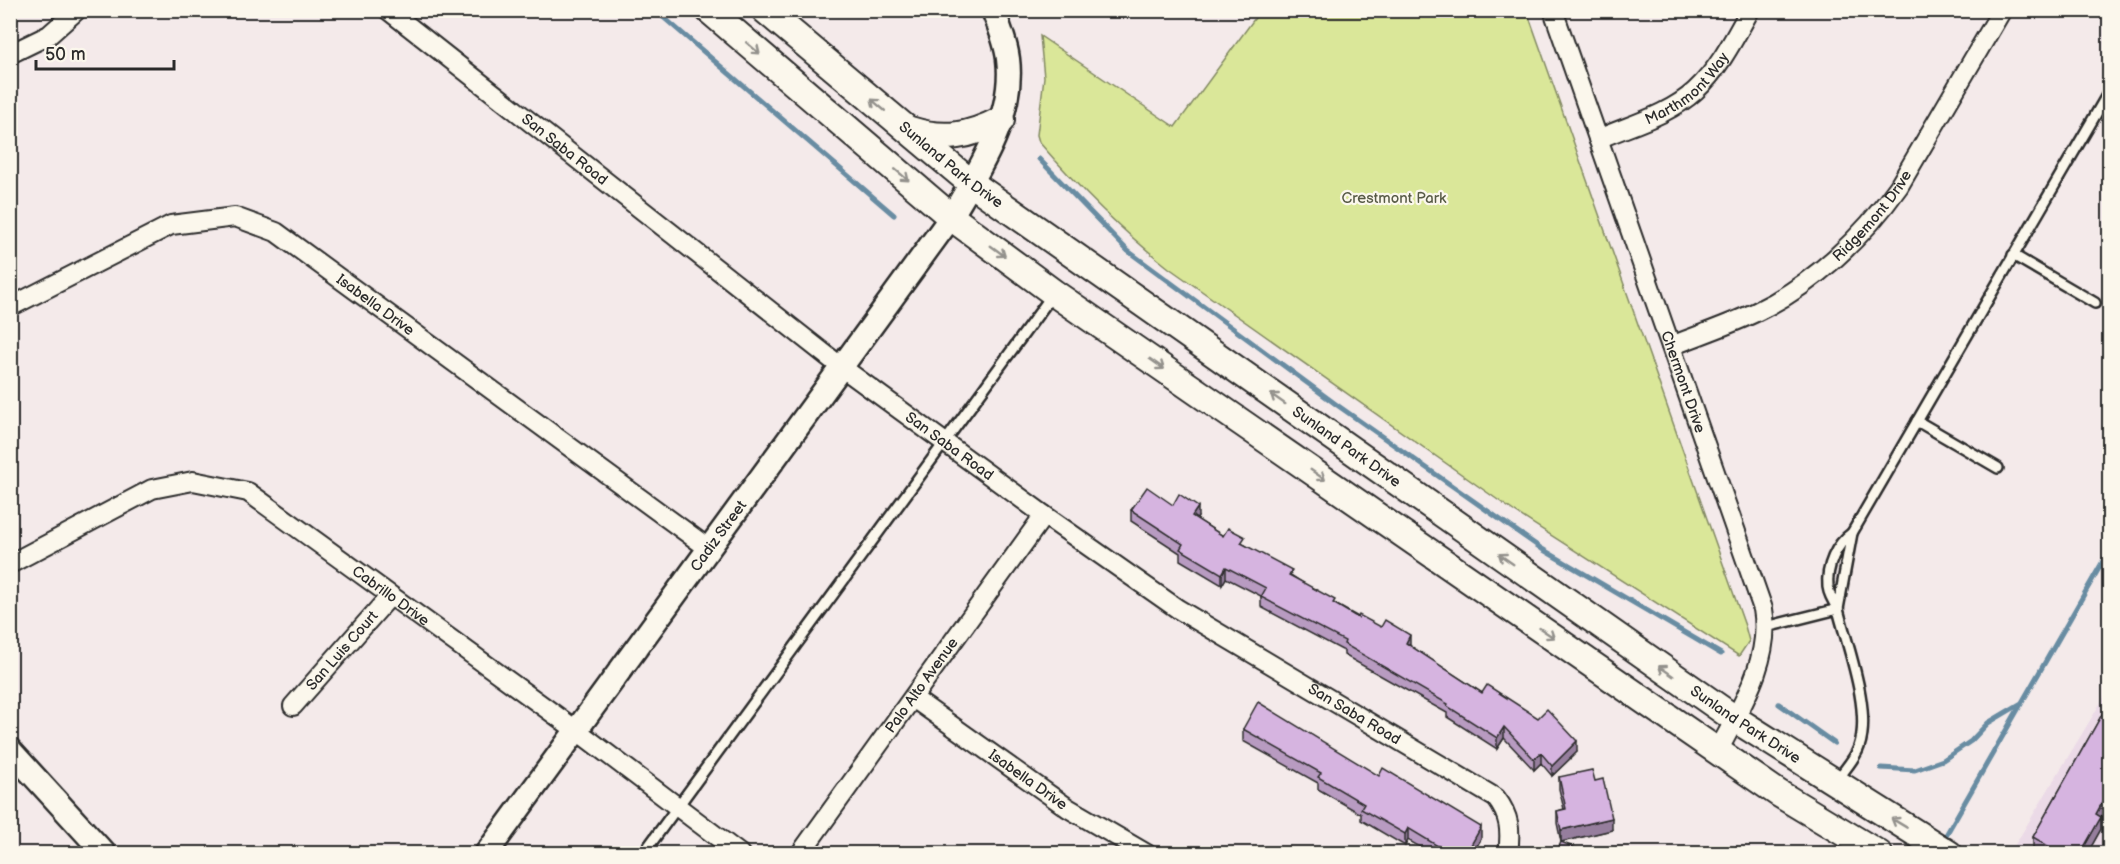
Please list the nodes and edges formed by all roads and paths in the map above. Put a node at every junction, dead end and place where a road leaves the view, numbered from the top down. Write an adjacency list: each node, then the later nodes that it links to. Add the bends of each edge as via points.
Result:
1 (77, 10): 9 (street, via 49,35)
2 (388, 10): 21 (street, San Saba Road)
3 (709, 10): 15 (main road, one-way to 15)
4 (765, 10): 12 (main road, Sunland Park Drive, one-way to 4)
5 (993, 10): 11 (street, Cadiz Street, via 1008,59 1008,91)
6 (1552, 10): 13 (street, Chermont Drive)
7 (1750, 10): 13 (street, Marthmont Way, via 1720,61 1693,93 1670,108)
8 (2001, 10): 20 (street, Ridgemont Drive, via 1899,186 1856,239 1826,266 1758,311)
9 (10, 54)
10 (2109, 90): 16 (lane)
11 (1001, 120): 12 (main road, via 975,133 932,136); 14 (street, Cadiz Street)
12 (906, 128): 14 (main road, Sunland Park Drive)
13 (1598, 139): 20 (street, Chermont Drive)
14 (971, 183): 15 (street, Cadiz Street); 34 (main road, Sunland Park Drive, one-way to 14)
15 (951, 217): 17 (main road, one-way to 17); 21 (street, Cadiz Street)
16 (2013, 255): 18 (lane); 22 (lane)
17 (1054, 293): 23 (lane); 37 (main road, one-way to 37)
18 (2095, 303)
19 (10, 307): 27 (street, Isabella Drive, via 171,225 235,217 276,232)
20 (1671, 346): 31 (street, Chermont Drive)
21 (840, 366): 23 (street, San Saba Road); 27 (street, Cadiz Street)
22 (1917, 421): 24 (lane); 26 (lane)
23 (945, 442): 25 (street, San Saba Road); 39 (lane)
24 (1998, 468)
25 (1044, 515): 32 (street, Palo Alto Avenue); 46 (street, San Saba Road, via 1178,609 1496,798 1506,812 1511,832)
26 (1852, 533): 30 (lane); 30 (lane, via 1841,540 1830,569 1828,587)
27 (708, 548): 35 (street, Cadiz Street)
28 (10, 564): 29 (street, Cabrillo Drive, via 152,489 193,481 248,492)
29 (390, 597): 33 (street, San Luis Court); 35 (street, Cabrillo Drive)
30 (1838, 609): 31 (lane); 38 (lane, via 1862,707 1863,729 1859,747)
31 (1766, 627): 34 (street, Chermont Drive, via 1763,655)
32 (913, 698): 44 (street, Palo Alto Avenue); 45 (street, Isabella Drive, via 1068,808)
33 (293, 706)
34 (1735, 719): 37 (street, Chermont Drive); 38 (main road, Sunland Park Drive)
35 (576, 730): 39 (street, Cabrillo Drive); 41 (street, Cadiz Street)
36 (10, 750): 40 (street)
37 (1718, 752): 47 (main road)
38 (1835, 784): 48 (main road, Sunland Park Drive, one-way to 38)
39 (678, 805): 42 (lane); 43 (street, Cabrillo Drive)
40 (105, 854)
41 (486, 854)
42 (643, 854)
43 (740, 854)
44 (800, 854)
45 (1147, 854)
46 (1508, 854)
47 (1879, 854)
48 (1949, 854)

